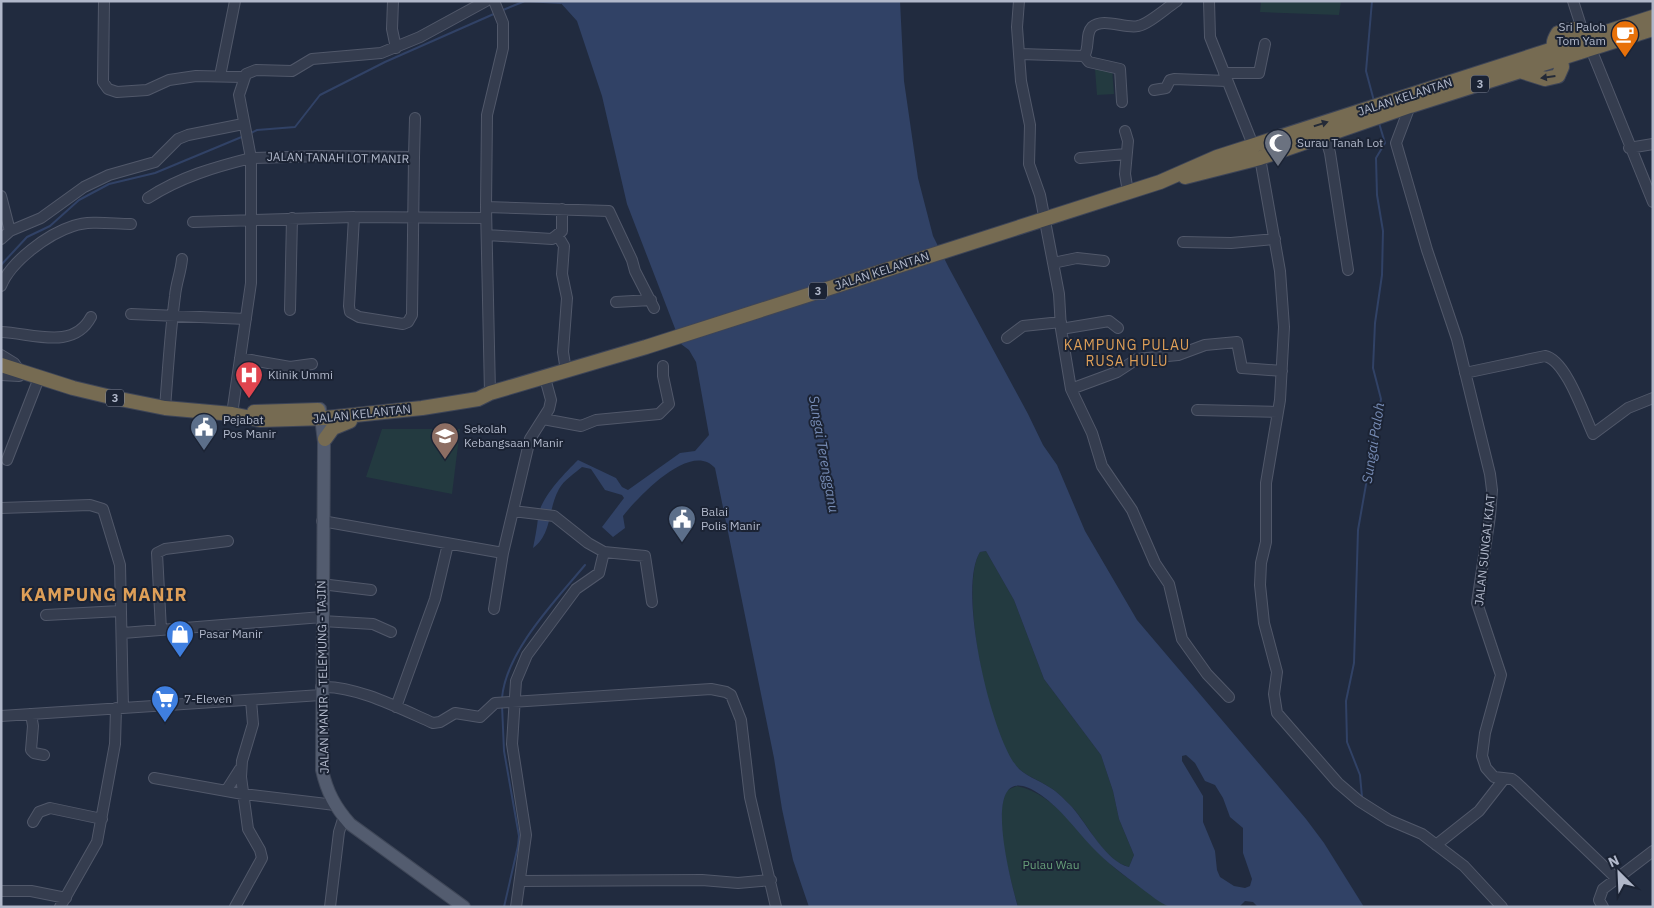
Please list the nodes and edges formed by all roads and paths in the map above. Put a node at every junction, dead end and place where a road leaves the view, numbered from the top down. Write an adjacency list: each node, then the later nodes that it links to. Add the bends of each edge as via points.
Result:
1 (104, 1): 21 (street, via 103,82 108,89 116,92 147,90 169,80)
2 (235, 1): 21 (street)
3 (393, 1): 17 (street, via 392,30)
4 (1019, 1): 19 (street, via 1016,27)
5 (1177, 1): 20 (street, via 1138,26 1102,24 1092,27)
6 (1209, 1): 22 (street, via 1210,37)
7 (1573, 1): 10 (street)
8 (482, 2): 17 (street)
9 (495, 2): 46 (street, via 503,23 502,48 488,115)
10 (1576, 13): 12 (street); 14 (street)
11 (1653, 17): 15 (highway, JALAN KELANTAN / 3)
12 (1566, 29): 14 (highway); 18 (highway, via 1558,32 1554,39)
13 (1653, 29): 15 (highway, JALAN KELANTAN / 3); 18 (highway, via 1630,32)
14 (1583, 32): 15 (highway)
15 (1594, 43): 18 (highway, JALAN KELANTAN / 3); 34 (street)
16 (1265, 44): 22 (street, via 1259,73)
17 (396, 48): 23 (street, via 368,55 312,59 296,70 256,70)
18 (1558, 53): 26 (highway, JALAN KELANTAN / 3, via 1496,68); 26 (highway, JALAN KELANTAN / 3, one-way to 26, via 1520,71)
19 (1020, 54): 20 (street); 52 (street, via 1021,82 1030,125 1029,164)
20 (1084, 56): 25 (street, via 1090,62 1120,69)
21 (220, 76): 23 (street)
22 (1225, 77): 24 (street, via 1174,79 1166,88); 33 (street)
23 (242, 80): 29 (street, via 239,96)
24 (1154, 90)
25 (1122, 102)
26 (1402, 105): 28 (highway, JALAN KELANTAN / 3); 85 (street, JALAN SUNGAI KIAT, via 1396,143)
27 (415, 118): 36 (street)
28 (1360, 118): 31 (highway, JALAN KELANTAN / 3); 33 (highway, JALAN KELANTAN / 3, one-way to 28)
29 (244, 127): 39 (street); 56 (street, via 178,139 155,162 109,175 84,187 41,218)
30 (1125, 131): 35 (street, via 1128,141)
31 (1324, 136): 38 (highway, JALAN KELANTAN / 3); 65 (street, via 1330,153)
32 (1653, 144): 34 (street)
33 (1253, 145): 37 (highway, JALAN KELANTAN / 3)
34 (1630, 148): 45 (street)
35 (1126, 154): 40 (street); 42 (street, via 1124,174)
36 (414, 157): 39 (street, JALAN TANAH LOT MANIR); 50 (street, JALAN TANAH LOT MANIR)
37 (1217, 157): 38 (highway, via 1214,162 1218,166); 41 (highway, JALAN KELANTAN / 3)
38 (1262, 157): 41 (highway, JALAN KELANTAN / 3); 59 (street)
39 (252, 158): 44 (street, via 206,170); 53 (street, JALAN TANAH LOT MANIR)
40 (1080, 158)
41 (1160, 182): 42 (highway, JALAN KELANTAN / 3)
42 (1128, 192): 52 (highway, JALAN KELANTAN / 3)
43 (1, 196): 56 (street)
44 (148, 198)
45 (1653, 202)
46 (486, 207): 47 (street); 51 (street)
47 (562, 210): 58 (street, via 562,231); 67 (street, via 606,211 612,214 635,271 653,304)
48 (354, 217): 49 (street); 50 (street); 50 (street, JALAN TANAH LOT MANIR, via 350,312 359,317 403,324 412,315)
49 (292, 218): 53 (street); 68 (street)
50 (415, 218): 51 (street)
51 (486, 218): 57 (street)
52 (1044, 219): 64 (street); 82 (highway, JALAN KELANTAN / 3)
53 (253, 220): 54 (street); 72 (street, JALAN TANAH LOT MANIR, via 252,282)
54 (193, 222)
55 (131, 224): 66 (street, via 74,226 22,256)
56 (10, 231): 60 (street)
57 (487, 235): 58 (street, via 546,239); 90 (street)
58 (558, 236): 82 (street, via 564,246 563,352)
59 (1275, 239): 61 (street, via 1231,243); 83 (street, via 1284,327)
60 (1, 240)
61 (1183, 242)
62 (182, 259): 71 (street)
63 (1104, 261): 64 (street, via 1077,258)
64 (1052, 262): 73 (street)
65 (1348, 270)
66 (1, 286)
67 (616, 302)
68 (290, 310)
69 (131, 314): 71 (street)
70 (91, 316): 75 (street, via 86,327 60,339)
71 (172, 317): 72 (street); 92 (street)
72 (246, 319): 78 (street, JALAN TANAH LOT MANIR)
73 (1061, 326): 74 (street, via 1109,321); 76 (street, via 1023,326); 89 (street)
74 (1118, 328)
75 (1, 332)
76 (1007, 338)
77 (1, 355): 84 (street, via 14,363)
78 (240, 358): 79 (street, via 290,367); 96 (street, JALAN TANAH LOT MANIR)
79 (312, 364)
80 (1, 365): 84 (highway, JALAN KELANTAN / 3)
81 (664, 366): 98 (street, via 669,404 659,414 596,420 581,426)
82 (566, 371): 88 (highway, JALAN KELANTAN / 3)
83 (1282, 371): 89 (street, via 1242,368 1237,342 1137,359 1117,372); 95 (street)
84 (20, 372): 86 (street, via 19,376); 87 (highway, JALAN KELANTAN / 3)
85 (1465, 374): 91 (street, via 1551,357 1557,361 1570,384 1593,434 1628,408); 130 (street, JALAN SUNGAI KIAT, via 1492,490 1477,608 1501,674 1482,756 1494,778)
86 (1, 376)
87 (39, 378): 92 (highway, JALAN KELANTAN / 3); 101 (street)
88 (545, 378): 90 (highway, JALAN KELANTAN / 3); 98 (street, via 552,400)
89 (1071, 389): 120 (street, via 1092,433 1102,466 1132,510 1155,563 1169,584 1182,639 1207,674)
90 (490, 393): 94 (highway, JALAN KELANTAN / 3, via 478,399); 97 (highway, JALAN KELANTAN / 3)
91 (1653, 398)
92 (165, 408): 96 (highway, JALAN KELANTAN / 3)
93 (1197, 410): 95 (street)
94 (395, 411): 97 (highway, JALAN KELANTAN / 3); 100 (highway, via 338,424)
95 (1278, 412): 137 (street, via 1266,483 1266,542 1260,585 1264,624 1276,672 1277,713 1359,801 1389,820 1422,834)
96 (232, 414): 97 (highway, JALAN KELANTAN / 3); 99 (highway, JALAN KELANTAN / 3)
97 (323, 414): 99 (highway, JALAN KELANTAN / 3); 100 (main road, JALAN MANIR - TELEMUNG - TAJIN)
98 (543, 419): 103 (street, via 530,439)
99 (286, 421): 100 (highway, via 314,429)
100 (324, 440): 104 (main road, JALAN MANIR - TELEMUNG - TAJIN)
101 (7, 460)
102 (1, 508): 113 (street, via 90,505 103,509 119,558)
103 (513, 512): 107 (street, via 554,516); 108 (street)
104 (322, 521): 106 (street); 109 (main road, JALAN MANIR - TELEMUNG - TAJIN)
105 (228, 541): 116 (street, via 165,549 157,553)
106 (448, 544): 108 (street); 123 (street, via 435,599)
107 (604, 552): 111 (street, via 645,556); 122 (street, via 599,573 576,589 527,655 516,681)
108 (503, 553): 112 (street)
109 (321, 584): 110 (street); 115 (main road, JALAN MANIR - TELEMUNG - TAJIN)
110 (372, 590)
111 (652, 602)
112 (494, 608)
113 (120, 611): 114 (street); 118 (street)
114 (46, 615)
115 (322, 619): 116 (street); 117 (street, via 373,624); 119 (main road, JALAN MANIR - TELEMUNG - TAJIN)
116 (161, 630): 118 (street)
117 (391, 632)
118 (123, 633): 124 (street)
119 (321, 691): 121 (street); 123 (street, via 332,686); 133 (main road, JALAN MANIR - TELEMUNG - TAJIN, via 322,770)
120 (1230, 697)
121 (251, 700): 124 (street); 128 (street, via 251,734)
122 (513, 703): 123 (street, via 494,703 480,717 455,713 440,722 432,722); 140 (street, via 711,689 726,692 735,702 741,720 750,797); 141 (street, via 512,744 526,835)
123 (396, 707)
124 (119, 708): 125 (street); 135 (street)
125 (31, 714): 126 (street); 127 (street, via 31,750)
126 (2, 715)
127 (44, 755)
128 (240, 769): 131 (street); 132 (street)
129 (154, 778): 131 (street)
130 (1504, 779): 137 (street, via 1479,811); 139 (street, JALAN SUNGAI KIAT, via 1516,782)
131 (226, 791): 132 (street)
132 (243, 794): 133 (street); 145 (street, via 250,834 262,858)
133 (335, 805): 134 (main road, JALAN MANIR - TELEMUNG - TAJIN)
134 (344, 816): 146 (street, via 339,832); 147 (main road, JALAN MANIR - TELEMUNG - TAJIN, via 360,832)
135 (102, 819): 136 (street, via 50,808 39,812); 143 (street, via 94,847)
136 (33, 822)
137 (1436, 845): 150 (street, via 1469,871)
138 (1653, 851): 139 (street)
139 (1616, 878): 151 (street, via 1600,894)
140 (771, 880): 141 (street, via 738,883 702,880); 149 (street)
141 (520, 881): 148 (street)
142 (1, 891): 143 (street, via 31,891)
143 (66, 898): 144 (street)
144 (60, 907)
145 (235, 907)
146 (330, 907)
147 (464, 907)
148 (516, 907)
149 (776, 907)
150 (1502, 907)
151 (1603, 907)

